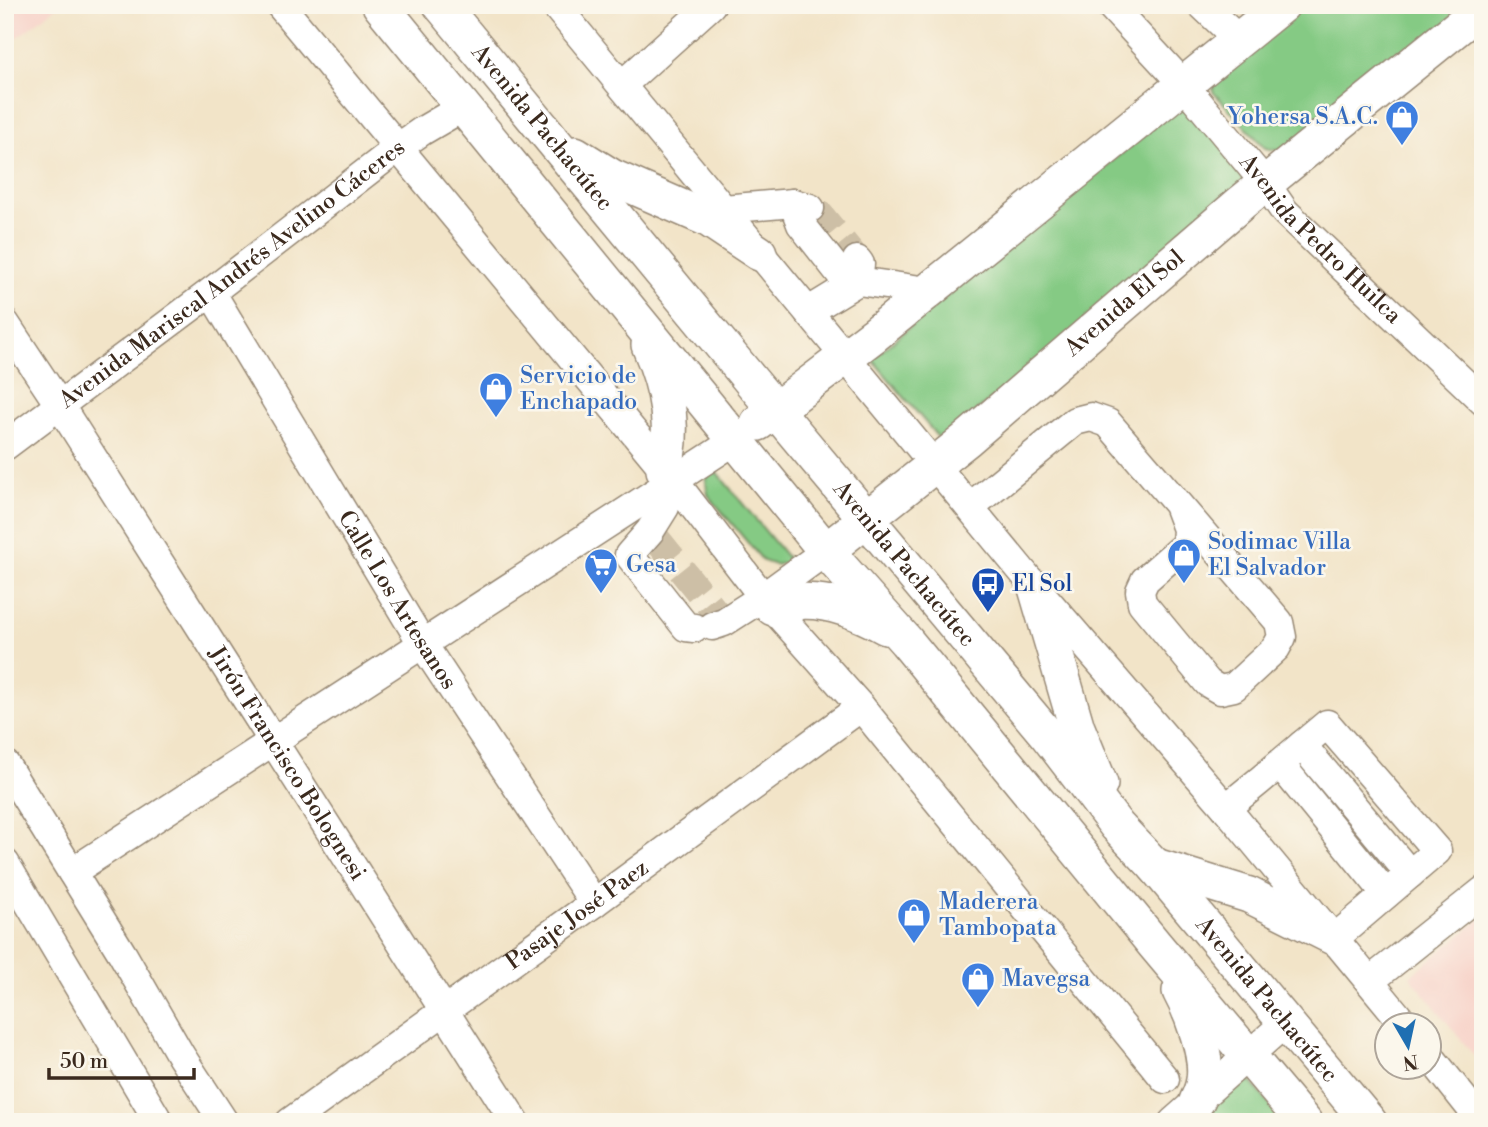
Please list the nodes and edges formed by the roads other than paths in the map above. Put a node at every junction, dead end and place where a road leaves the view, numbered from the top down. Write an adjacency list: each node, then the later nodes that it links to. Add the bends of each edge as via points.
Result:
1 (280, 5): 15 (street)
2 (380, 5): 13 (main road, Avenida Pachacútec)
3 (441, 5): 14 (main road, Avenida Pachacútec)
4 (555, 5): 11 (street)
5 (711, 5): 11 (street)
6 (1110, 5): 12 (street, Avenida Pedro Huilca)
7 (1202, 5): 10 (street)
8 (1282, 5): 10 (main road)
9 (1483, 7): 16 (main road, Avenida El Sol)
10 (1239, 40): 12 (main road)
11 (622, 85): 17 (street)
12 (1184, 85): 16 (street, Avenida Pedro Huilca); 20 (main road)
13 (463, 107): 15 (street, Avenida Mariscal Andrés Avelino Cáceres); 24 (main road, Avenida Pachacútec)
14 (552, 139): 18 (main road, via 612,177 708,219); 28 (main road, Avenida Pachacútec)
15 (399, 147): 21 (street, Avenida Mariscal Andrés Avelino Cáceres); 32 (street)
16 (1265, 183): 26 (street, Avenida Pedro Huilca, via 1285,212); 31 (main road, Avenida El Sol)
17 (723, 209): 18 (street); 19 (street, via 804,207 801,224 842,276)
18 (759, 253): 22 (street)
19 (858, 270): 20 (street); 22 (street)
20 (928, 291): 25 (main road)
21 (211, 292): 27 (street, Avenida Mariscal Andrés Avelino Cáceres); 40 (street, Calle Los Artesanos)
22 (808, 311): 25 (street)
23 (5, 323): 27 (street, Jirón Francisco Bolognesi)
24 (641, 326): 29 (main road, Avenida Pachacútec); 32 (main road, via 668,407)
25 (846, 357): 28 (main road); 31 (street)
26 (1483, 401)
27 (60, 406): 30 (street, Avenida Mariscal Andrés Avelino Cáceres); 42 (street, Jirón Francisco Bolognesi)
28 (776, 410): 29 (main road); 35 (main road, Avenida Pachacútec)
29 (736, 440): 32 (street); 36 (main road, Avenida Pachacútec)
30 (5, 446)
31 (936, 465): 34 (street); 35 (main road, Avenida El Sol)
32 (669, 476): 38 (street); 38 (street, Avenida El Sol, via 665,507 652,534 629,555 686,627 713,624); 40 (street)
33 (1178, 505): 33 (street, via 1187,529 1186,544 1145,580 1140,591 1142,603 1208,683 1220,690 1234,687 1276,649 1282,637 1279,622); 34 (street, via 1108,423 1091,417 1076,421)
34 (970, 507): 37 (street)
35 (867, 519): 36 (main road, Avenida El Sol); 46 (main road, Avenida Pachacútec)
36 (827, 551): 38 (street, Avenida El Sol); 39 (main road, Avenida Pachacútec)
37 (1036, 588): 45 (street); 46 (main road, via 1077,728)
38 (768, 602): 39 (main road, via 824,603 847,609); 41 (street)
39 (906, 641): 54 (main road, Avenida Pachacútec)
40 (422, 643): 42 (street); 52 (street, Calle Los Artesanos)
41 (861, 707): 52 (street, Pasaje José Paez); 61 (street)
42 (272, 740): 49 (street); 56 (street, Jirón Francisco Bolognesi)
43 (5, 764): 49 (street)
44 (1280, 764): 45 (street); 51 (street); 51 (street, via 1327,724 1437,851)
45 (1226, 807): 53 (street)
46 (1117, 826): 48 (main road, Avenida Pachacútec)
47 (5, 863): 63 (street)
48 (1154, 866): 53 (main road, via 1249,895); 58 (main road, Avenida Pachacútec)
49 (72, 872): 64 (street)
50 (1483, 891): 55 (street)
51 (1386, 894): 53 (street)
52 (594, 903): 56 (street, Pasaje José Paez)
53 (1335, 938): 55 (street)
54 (1155, 945): 59 (main road, Avenida Pachacútec); 62 (main road, via 1183,997 1203,1054 1205,1080)
55 (1370, 981): 57 (street)
56 (444, 1012): 65 (street, Pasaje José Paez); 66 (street, Jirón Francisco Bolognesi)
57 (1395, 1012)
58 (1286, 1022): 59 (street); 68 (main road, Avenida Pachacútec)
59 (1247, 1056): 62 (street); 67 (main road, Avenida Pachacútec)
60 (1442, 1071): 69 (street)
61 (1165, 1079)
62 (1185, 1112)
63 (159, 1122)
64 (224, 1122)
65 (290, 1122)
66 (515, 1122)
67 (1304, 1122)
68 (1368, 1122)
69 (1482, 1122)

